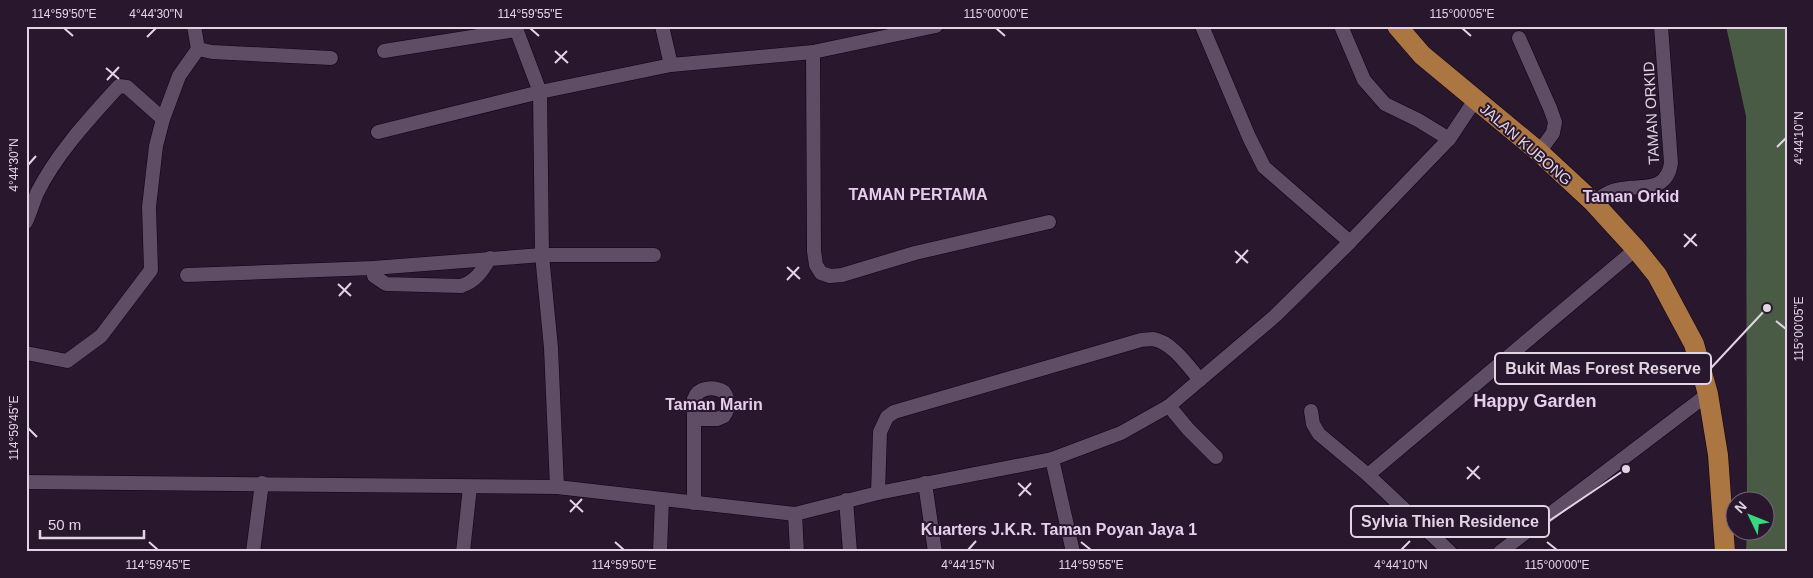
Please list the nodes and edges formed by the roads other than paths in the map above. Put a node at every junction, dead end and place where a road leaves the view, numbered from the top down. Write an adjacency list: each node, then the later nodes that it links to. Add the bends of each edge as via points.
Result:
1 (194, 26): 10 (street)
2 (662, 26): 14 (street)
3 (936, 26): 12 (street)
4 (1202, 26): 24 (street, via 1248,137 1264,167)
5 (1341, 26): 19 (street, via 1364,80 1386,104)
6 (1398, 26): 16 (highway, JALAN KUBONG, via 1422,55)
7 (1661, 26): 21 (street, TAMAN ORKID, via 1670,171 1660,184 1620,189)
8 (516, 28): 11 (street); 15 (street)
9 (1519, 38): 20 (street, via 1555,122 1553,133)
10 (198, 50): 13 (street); 17 (street, via 179,76)
11 (384, 51)
12 (813, 52): 14 (street); 23 (street, via 814,251 821,273 842,275 916,253)
13 (330, 58)
14 (671, 65): 15 (street)
15 (540, 92): 18 (street); 27 (street)
16 (1475, 100): 19 (street); 20 (highway, JALAN KUBONG)
17 (164, 120): 22 (street, via 128,87 119,86 56,161); 31 (street, via 156,146 149,207 151,270 101,336 67,361)
18 (378, 132)
19 (1449, 139): 24 (street)
20 (1538, 152): 21 (highway, JALAN KUBONG)
21 (1593, 202): 25 (highway, JALAN KUBONG)
22 (26, 222)
23 (1049, 222)
24 (1350, 242): 32 (street, via 1276,316)
25 (1636, 249): 33 (highway, JALAN KUBONG, via 1657,275 1694,344); 39 (street)
26 (654, 254): 27 (street)
27 (542, 255): 28 (street); 42 (street, via 552,348)
28 (490, 258): 29 (street); 29 (street, via 477,278 461,286 386,284 374,276)
29 (373, 268): 30 (street)
30 (187, 275)
31 (26, 353)
32 (1200, 380): 34 (street); 45 (street, via 1170,348 1152,339 1141,340 894,412 887,417 880,432)
33 (1708, 394): 58 (street); 59 (highway, JALAN KUBONG, via 1718,455)
34 (1169, 406): 37 (street); 38 (street, via 1121,433)
35 (1311, 411): 39 (street, via 1320,434)
36 (694, 419): 48 (street)
37 (1216, 457)
38 (1052, 459): 41 (street); 56 (street)
39 (1368, 476): 57 (street)
40 (26, 481): 43 (street)
41 (925, 483): 45 (street); 55 (street)
42 (557, 487): 44 (street); 46 (street)
43 (261, 489): 44 (street); 50 (street)
44 (470, 493): 51 (street)
45 (878, 493): 47 (street)
46 (662, 499): 48 (street); 52 (street)
47 (846, 500): 49 (street); 54 (street)
48 (694, 502): 49 (street)
49 (795, 514): 53 (street)
50 (253, 552)
51 (464, 552)
52 (660, 552)
53 (797, 552)
54 (850, 552)
55 (935, 552)
56 (1073, 552)
57 (1450, 552)
58 (1500, 552)
59 (1725, 552)

